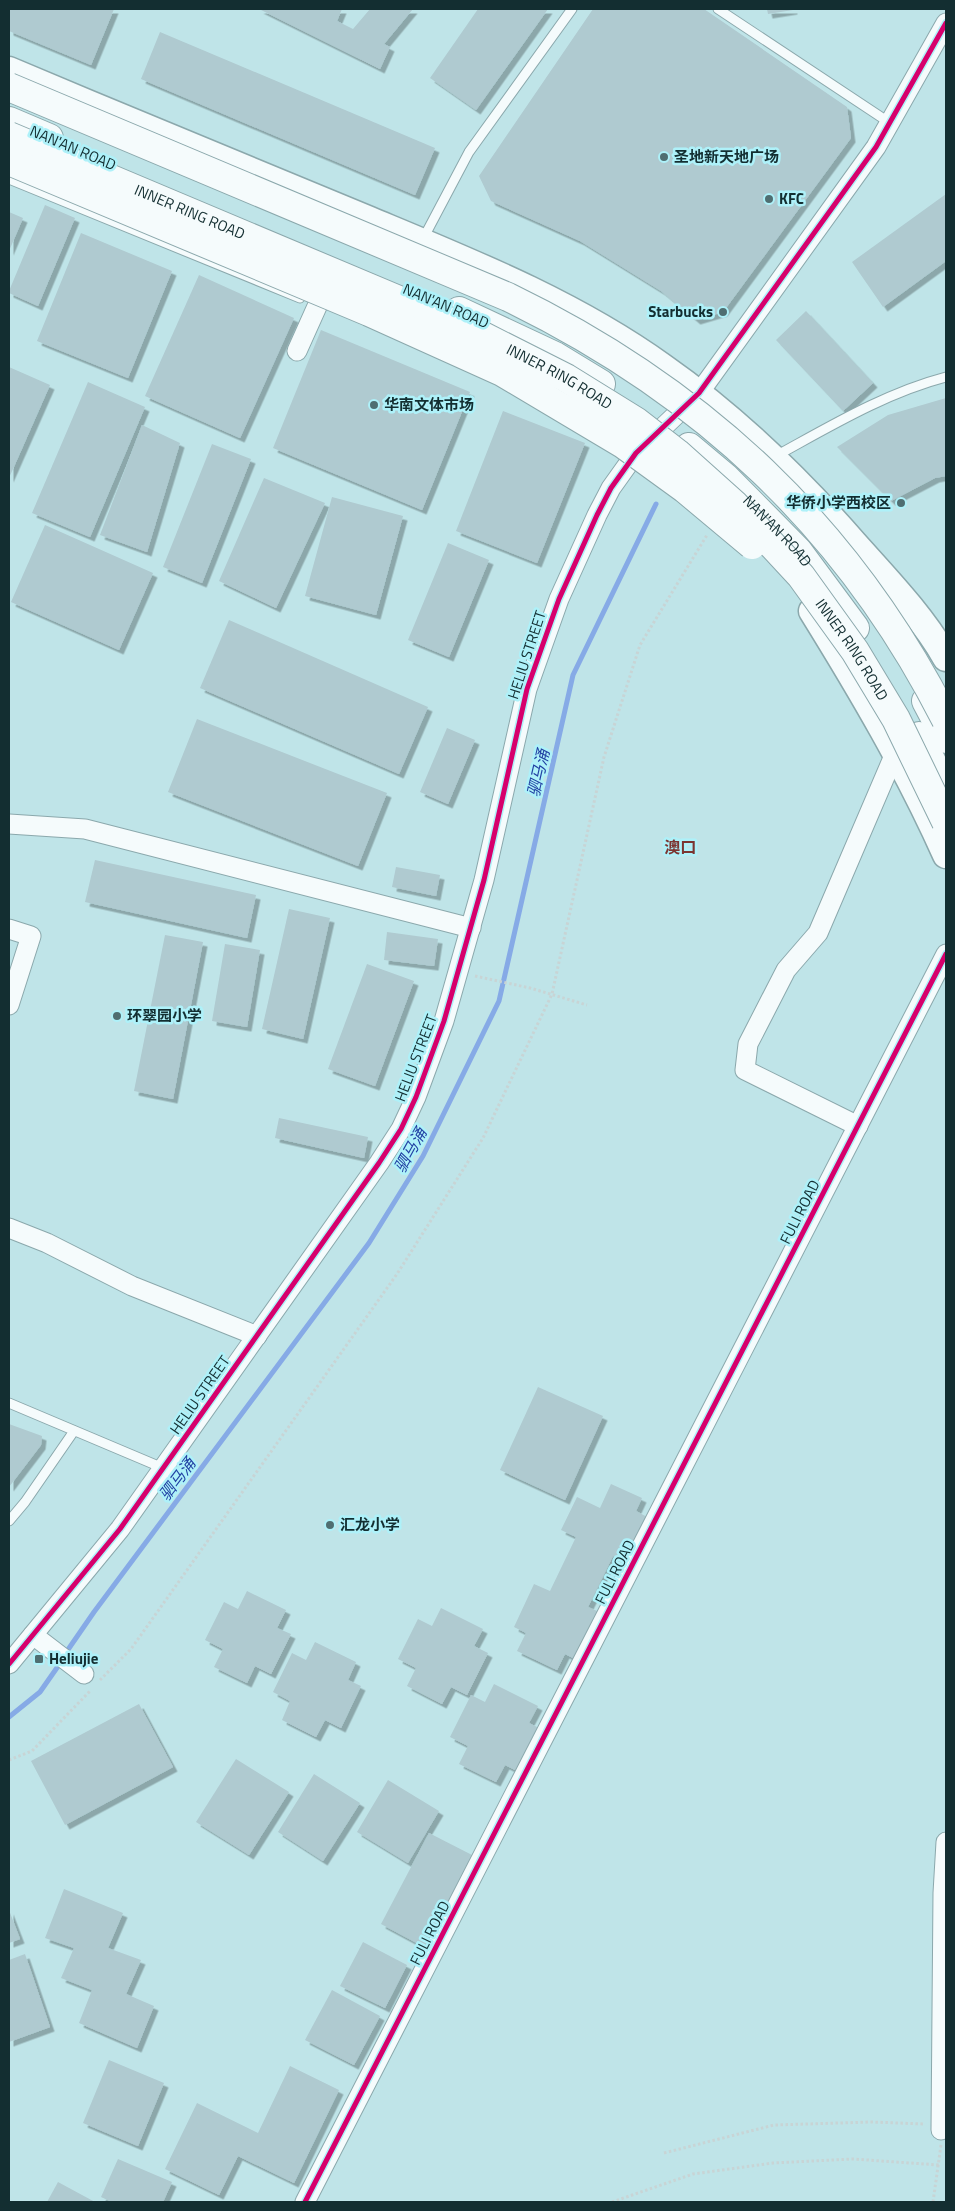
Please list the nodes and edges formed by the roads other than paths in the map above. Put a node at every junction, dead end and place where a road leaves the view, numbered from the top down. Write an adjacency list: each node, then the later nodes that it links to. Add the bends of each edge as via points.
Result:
1 (572, 9): 15 (lane, via 469,152)
2 (718, 9): 8 (lane)
3 (946, 23): 8 (street, HELIU STREET)
4 (9, 70): 15 (main road)
5 (9, 87): 30 (main road, bridge, via 508,297 565,325 654,380 758,465 826,539 862,581 899,634)
6 (9, 99): 21 (main road, NAN'AN ROAD, via 491,303 562,338)
7 (9, 121): 11 (main road, NAN'AN ROAD)
8 (890, 123): 22 (street, HELIU STREET)
9 (9, 136): 27 (main road, INNER RING ROAD, bridge, via 477,333 566,378 637,422 710,482 783,554)
10 (9, 145): 14 (main road)
11 (89, 155): 14 (main road); 21 (main road, NAN'AN ROAD, via 492,325)
12 (9, 161): 27 (main road, bridge, via 369,312 502,372 623,444 685,489)
13 (9, 179): 17 (lane)
14 (126, 194): 16 (main road)
15 (422, 242): 18 (main road, via 563,306)
16 (330, 277): 17 (street); 23 (main road, via 503,352 601,407)
17 (318, 305): 19 (street)
18 (635, 348): 21 (street); 22 (main road)
19 (296, 351)
20 (946, 377): 24 (lane, via 925,382 851,415)
21 (613, 380): 23 (main road, NAN'AN ROAD)
22 (699, 393): 23 (street, HELIU STREET); 24 (main road)
23 (663, 426): 25 (main road, NAN'AN ROAD); 25 (main road); 37 (street, HELIU STREET, via 622,472 597,514 541,644 527,689)
24 (772, 458): 26 (main road)
25 (725, 485): 28 (main road, NAN'AN ROAD, via 820,546); 31 (main road, NAN'AN ROAD, via 798,551); 32 (main road, via 758,539 810,607)
26 (880, 572): 28 (main road); 29 (main road, via 926,627)
27 (829, 613): 34 (main road, INNER RING ROAD, bridge, via 896,718)
28 (890, 638): 31 (main road, NAN'AN ROAD)
29 (946, 658)
30 (946, 720)
31 (933, 739): 32 (street); 33 (main road, NAN'AN ROAD)
32 (896, 751): 36 (main road); 41 (street, via 818,934 786,970 748,1044 745,1070)
33 (946, 790)
34 (946, 822)
35 (9, 824): 37 (street, via 85,829)
36 (946, 855)
37 (471, 928): 43 (street, HELIU STREET, via 432,1057 401,1130)
38 (9, 930): 40 (street, via 31,936)
39 (946, 954): 41 (street, FULI ROAD)
40 (9, 1005)
41 (858, 1126): 53 (street, FULI ROAD)
42 (9, 1228): 43 (street, via 47,1243 132,1286)
43 (256, 1336): 46 (street, HELIU STREET)
44 (9, 1403): 45 (lane)
45 (74, 1430): 46 (lane); 47 (lane)
46 (163, 1468): 48 (street, HELIU STREET, via 120,1529)
47 (9, 1521)
48 (33, 1635): 49 (street, HELIU STREET); 50 (street)
49 (9, 1664)
50 (92, 1682)
51 (946, 1842): 52 (street)
52 (941, 2130)
53 (305, 2202)

